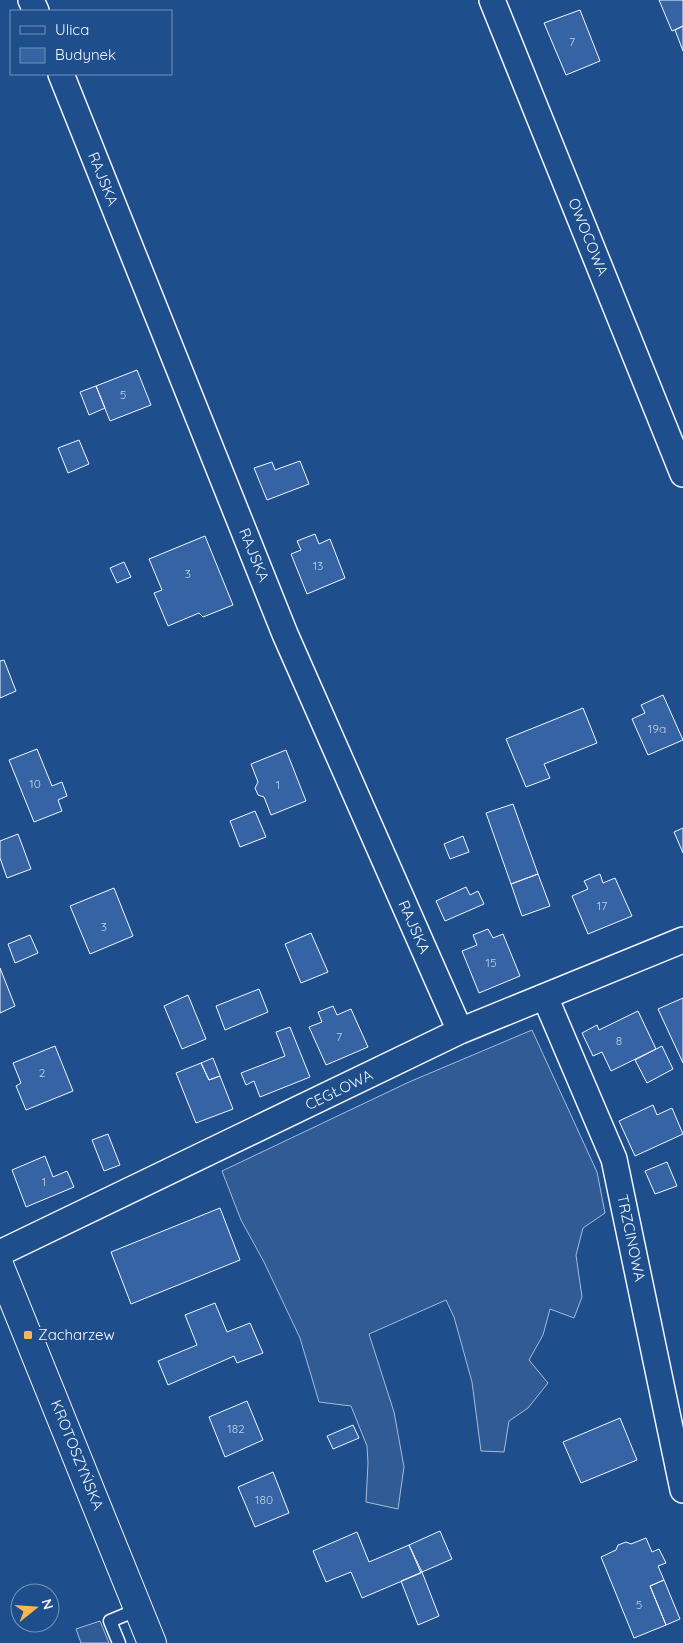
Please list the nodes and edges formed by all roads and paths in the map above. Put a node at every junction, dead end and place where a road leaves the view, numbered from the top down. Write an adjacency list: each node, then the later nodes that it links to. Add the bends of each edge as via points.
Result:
1 (492, 0): 3 (street, OWOCOWA)
2 (61, 75): 6 (street, RAJSKA, via 285,634)
3 (683, 474)
4 (683, 940): 5 (street, CEGŁOWA)
5 (545, 997): 6 (street, CEGŁOWA); 9 (street, TRZCINOWA, via 614,1159)
6 (460, 1031): 7 (street, CEGŁOWA)
7 (0, 1253)
8 (0, 1267): 10 (main road, KROTOSZYŃSKA)
9 (683, 1490)
10 (139, 1609): 11 (lane, via 110,1621); 12 (main road, KROTOSZYŃSKA)
11 (119, 1643)
12 (152, 1643)

